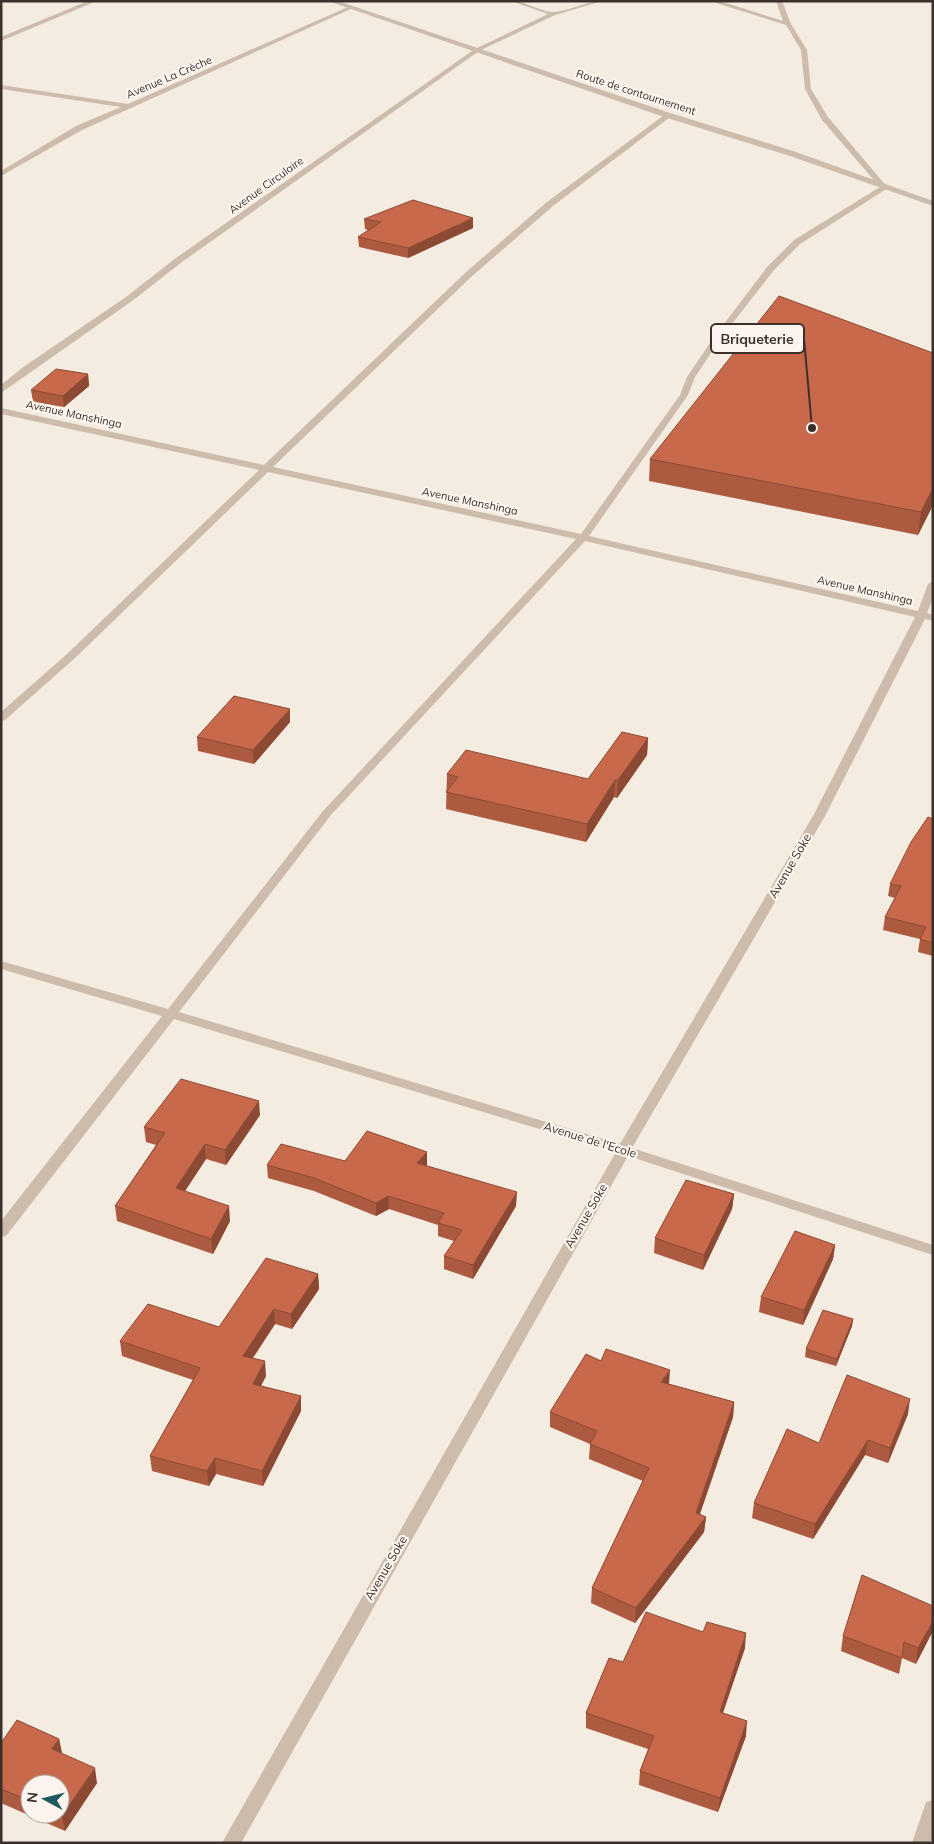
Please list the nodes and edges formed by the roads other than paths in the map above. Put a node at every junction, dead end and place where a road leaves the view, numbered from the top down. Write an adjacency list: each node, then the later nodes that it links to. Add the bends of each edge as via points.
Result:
1 (94, 1): 10 (street)
2 (331, 1): 7 (street, Route de contournement)
3 (514, 1): 8 (street)
4 (599, 1): 8 (street, Avenue Circulaire)
5 (713, 1): 9 (street)
6 (779, 1): 9 (street)
7 (350, 8): 11 (street, Route de contournement); 13 (street, Avenue La Crèche)
8 (553, 14): 11 (street, Avenue Circulaire)
9 (788, 24): 16 (street, via 804,50 808,89 825,118)
10 (1, 39)
11 (477, 50): 14 (street, Route de contournement); 18 (street, Avenue Circulaire, via 178,260)
12 (1, 87): 13 (street)
13 (128, 106): 15 (street, Avenue La Crèche, via 79,128)
14 (667, 115): 16 (street, Route de contournement, via 790,153); 20 (street, via 550,204 497,249)
15 (1, 174)
16 (884, 188): 17 (street, Route de contournement); 21 (street, via 797,242 771,268 718,337 691,377 684,394)
17 (933, 204)
18 (1, 390)
19 (1, 411): 20 (street, Avenue Manshinga)
20 (267, 469): 21 (street, Avenue Manshinga); 24 (street, via 71,656)
21 (583, 538): 23 (street, Avenue Manshinga); 26 (street, via 327,813)
22 (933, 584): 23 (street, Avenue Soke)
23 (927, 617): 27 (street, Avenue Soke, via 819,816)
24 (1, 718)
25 (1, 965): 26 (street, Avenue de l'Ecole)
26 (173, 1014): 27 (street, Avenue de l'Ecole); 28 (street)
27 (624, 1150): 29 (street, Avenue de l'Ecole); 31 (street, Avenue Soke)
28 (1, 1232)
29 (933, 1250)
30 (933, 1808): 32 (street)
31 (231, 1843)
32 (921, 1843)

